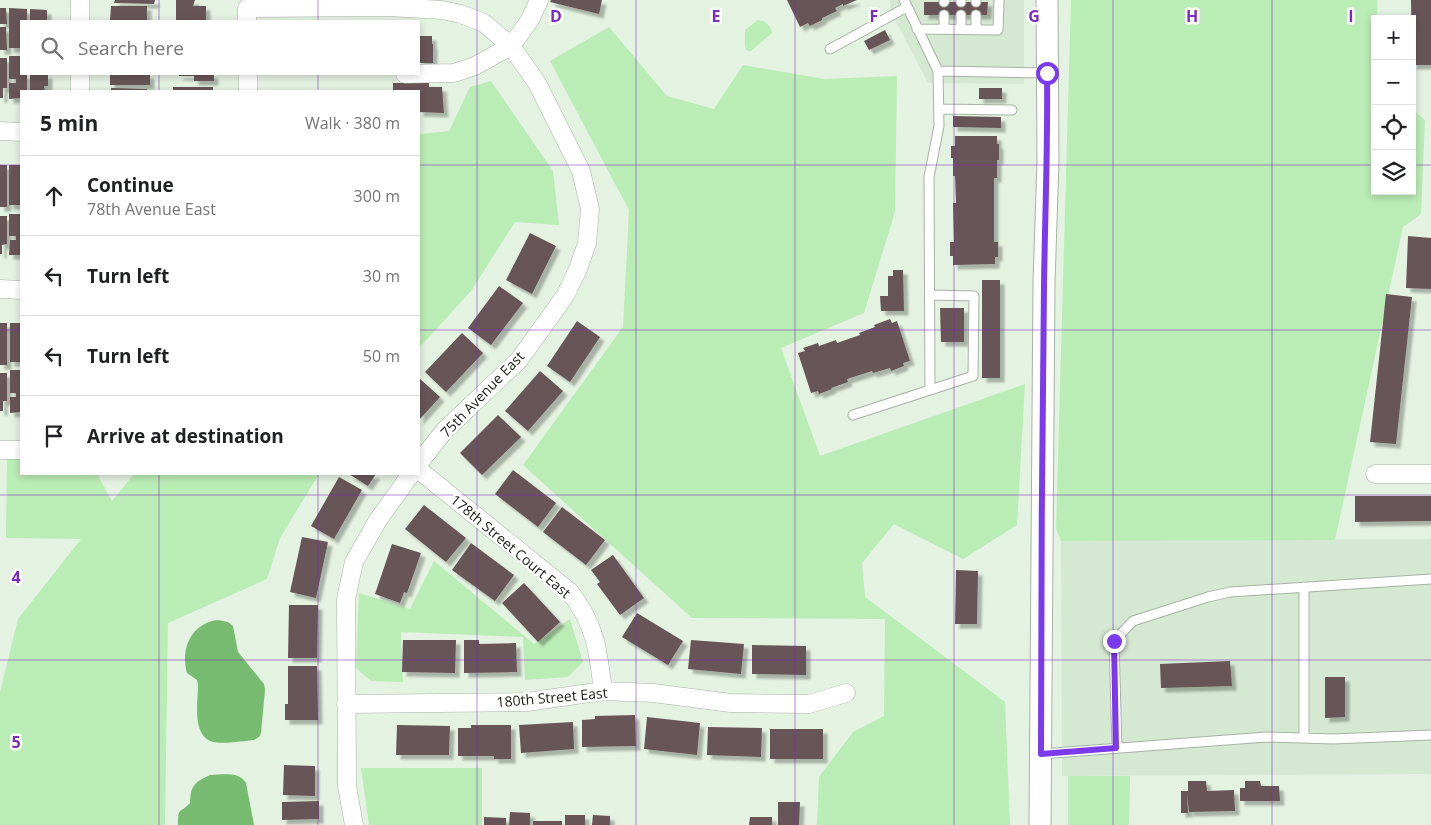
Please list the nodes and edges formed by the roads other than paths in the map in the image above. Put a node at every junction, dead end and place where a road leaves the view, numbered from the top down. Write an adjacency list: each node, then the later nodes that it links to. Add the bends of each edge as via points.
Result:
1 (80, 0): 11 (street)
2 (539, 0): 16 (street, via 530,20)
3 (999, 0): 15 (lane, via 998,30)
4 (1047, 0): 19 (street)
5 (388, 4): 7 (street, 75th Avenue East); 16 (street, 75th Avenue East, via 461,14 484,23)
6 (905, 4): 12 (lane); 17 (lane)
7 (247, 15)
8 (944, 15): 13 (lane)
9 (961, 15): 14 (lane)
10 (976, 15): 15 (lane)
11 (80, 20)
12 (917, 29): 13 (lane); 18 (lane)
13 (944, 29): 14 (lane)
14 (961, 29): 15 (lane)
15 (976, 29)
16 (511, 46): 20 (street, via 475,66 454,73); 36 (street, 75th Avenue East, via 537,83 581,171 590,209 587,243 565,296 519,360 446,430)
17 (830, 48)
18 (938, 72): 19 (lane); 25 (lane)
19 (1047, 73): 49 (street)
20 (420, 74)
21 (80, 75): 23 (street)
22 (248, 75): 24 (street)
23 (80, 90)
24 (248, 90)
25 (939, 109): 26 (lane); 31 (lane, via 929,177)
26 (1012, 110)
27 (0, 131): 28 (street)
28 (20, 132)
29 (0, 289): 30 (street)
30 (20, 290)
31 (930, 295): 32 (lane); 32 (lane, via 974,296 973,376)
32 (930, 390): 33 (lane)
33 (853, 415)
34 (0, 450): 35 (street)
35 (20, 450)
36 (420, 462)
37 (420, 471): 43 (street, 178th Street Court East, via 570,592 583,610 593,634)
38 (1375, 474): 39 (street)
39 (1431, 474)
40 (410, 475): 45 (street, via 378,520 354,562 346,599)
41 (1431, 578): 42 (lane)
42 (1304, 587): 47 (lane); 48 (lane, via 1230,592 1133,621 1114,641)
43 (603, 691): 44 (street, 180th Street East, via 653,693 731,703 809,704); 45 (street, 180th Street East, via 527,702)
44 (846, 692)
45 (346, 704): 50 (street, via 347,786)
46 (1431, 735): 47 (lane)
47 (1304, 738): 48 (lane, via 1266,737)
48 (1116, 748): 49 (lane)
49 (1041, 754): 51 (street)
50 (354, 825)
51 (1040, 825)

